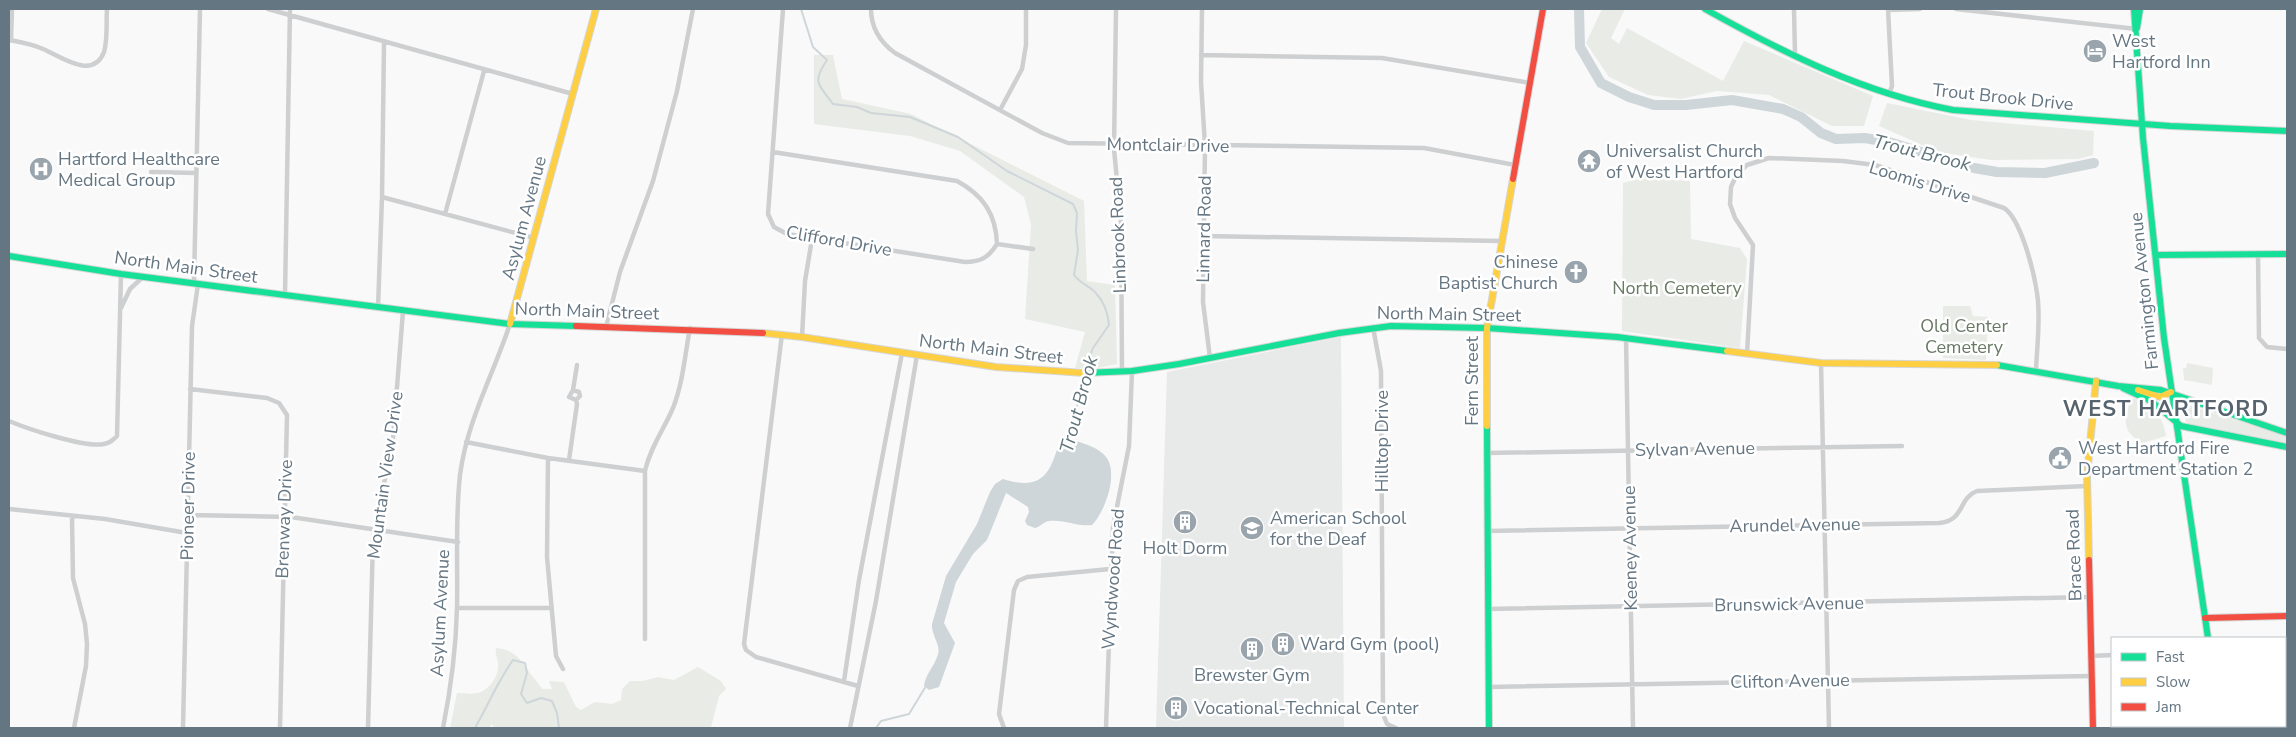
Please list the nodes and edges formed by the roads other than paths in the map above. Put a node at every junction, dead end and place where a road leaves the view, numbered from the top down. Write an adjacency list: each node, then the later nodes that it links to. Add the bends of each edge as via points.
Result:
1 (12, 9): 23 (street)
2 (107, 9): 23 (street, via 104,52 89,66 80,66 36,46)
3 (200, 9): 39 (street, Pioneer Drive)
4 (268, 9): 21 (street)
5 (290, 9): 21 (street)
6 (596, 9): 29 (main road, Asylum Avenue)
7 (693, 9): 60 (street, via 677,91 655,172 620,272)
8 (783, 9): 36 (street, Clifford Drive)
9 (871, 9): 31 (street, Montclair Drive, via 876,32 890,49)
10 (1026, 9): 31 (street, via 1022,69)
11 (1116, 9): 34 (street, Linbrook Road)
12 (1202, 9): 25 (street, Linnard Road)
13 (1543, 9): 28 (main road, Fern Street)
14 (1705, 9): 26 (main road, Trout Brook Drive)
15 (1794, 9): 26 (street)
16 (1920, 9): 20 (street)
17 (1956, 9): 22 (street)
18 (2134, 9): 22 (main road, Farmington Avenue)
19 (2140, 9): 22 (main road, Farmington Avenue)
20 (1888, 10): 30 (street, via 1892,86)
21 (290, 15): 24 (street); 55 (street)
22 (2137, 28): 32 (main road, Farmington Avenue)
23 (10, 40)
24 (384, 43): 27 (street); 40 (street)
25 (1201, 55): 28 (street, via 1382,58); 35 (street, Linnard Road)
26 (1795, 55): 30 (main road, Trout Brook Drive)
27 (484, 70): 29 (street); 41 (street)
28 (1530, 82): 37 (main road, Fern Street)
29 (573, 94): 43 (main road, Asylum Avenue)
30 (1889, 94): 32 (main road, Trout Brook Drive, via 1952,110)
31 (1000, 110): 34 (street, Montclair Drive, via 1068,143)
32 (2142, 123): 33 (main road, Trout Brook Drive); 50 (main road, Farmington Avenue)
33 (2287, 131)
34 (1114, 144): 35 (street, Montclair Drive); 76 (street, Linbrook Road, via 1121,222)
35 (1205, 145): 37 (street, Montclair Drive, via 1424,148); 42 (street, Linnard Road)
36 (773, 152): 44 (street, Clifford Drive, via 769,220 779,231); 46 (street, via 958,181 977,193 988,208 995,225)
37 (1515, 165): 45 (main road, Fern Street)
38 (151, 172): 39 (street)
39 (196, 173): 54 (street, Pioneer Drive)
40 (382, 197): 41 (street); 56 (street)
41 (445, 214): 43 (street)
42 (1204, 236): 45 (street); 71 (street, Linnard Road, via 1203,302)
43 (534, 238): 59 (main road, Asylum Avenue)
44 (812, 239): 46 (street, Clifford Drive, via 973,262 989,256); 65 (street)
45 (1501, 241): 63 (main road, Fern Street)
46 (997, 244): 47 (street)
47 (1033, 249)
48 (2258, 254): 49 (main road); 50 (main road); 67 (street, via 2259,338 2267,347)
49 (2287, 254)
50 (2156, 255): 80 (main road, Farmington Avenue)
51 (9, 256): 52 (main road, North Main Street)
52 (121, 274): 53 (main road, North Main Street); 58 (street)
53 (143, 277): 54 (main road, North Main Street); 58 (street, via 130,289)
54 (196, 284): 55 (main road, North Main Street); 79 (street, Pioneer Drive)
55 (285, 296): 56 (main road, North Main Street)
56 (378, 308): 57 (main road, North Main Street)
57 (403, 311): 59 (main road, North Main Street); 100 (street, Mountain View Drive, via 393,438)
58 (120, 312): 81 (street, via 118,425 117,436 110,443 86,443 30,430)
59 (510, 324): 60 (main road, North Main Street); 84 (street, Asylum Avenue)
60 (606, 327): 62 (main road, North Main Street)
61 (1373, 327): 63 (main road, North Main Street); 71 (main road, North Main Street); 132 (street, Hilltop Drive, via 1381,371 1383,714 1387,724)
62 (690, 328): 64 (main road, North Main Street); 92 (street, via 673,407)
63 (1486, 328): 66 (main road, North Main Street); 89 (main road, Fern Street)
64 (782, 334): 65 (main road, North Main Street); 120 (street, via 744,644 746,650 756,657)
65 (802, 337): 68 (main road, North Main Street)
66 (1626, 338): 69 (main road, North Main Street); 88 (street, Keeney Avenue)
67 (2287, 349)
68 (902, 353): 70 (main road, North Main Street); 120 (street, via 859,580)
69 (1747, 354): 72 (main road, North Main Street); 74 (street, Loomis Drive, via 1754,253 1749,237 1735,218 1730,204 1736,176 1747,165 1769,158 1843,161 1875,165 2004,208 2013,215 2037,292)
70 (917, 355): 76 (main road, North Main Street, via 1024,371); 122 (street, via 876,601)
71 (1210, 358): 75 (main road, North Main Street)
72 (1821, 363): 74 (main road, North Main Street, via 1962,364); 85 (street)
73 (578, 365): 91 (street, via 573,390 580,394 576,400)
74 (2036, 370): 77 (main road, North Main Street)
75 (1132, 371): 76 (main road, North Main Street); 104 (street, Wyndwood Road, via 1129,446 1116,509)
76 (1122, 372)
77 (2096, 381): 78 (main road, North Main Street); 93 (main road, Brace Road)
78 (2118, 386): 80 (main road, North Main Street); 82 (main road, North Main Street, via 2142,395)
79 (190, 389): 95 (street, Pioneer Drive); 97 (street, Brenway Drive, via 267,398 285,410)
80 (2171, 392): 82 (main road, Farmington Avenue); 83 (main road, North Main Street)
81 (9, 421)
82 (2176, 424): 87 (main road); 112 (main road, Farmington Avenue)
83 (2287, 432)
84 (466, 442): 90 (street); 103 (street, Asylum Avenue, via 460,476)
85 (1824, 446): 86 (street, Sylvan Avenue); 88 (street, Sylvan Avenue); 98 (street)
86 (1902, 446)
87 (2287, 447)
88 (1628, 451): 89 (street, Sylvan Avenue); 99 (street, Keeney Avenue)
89 (1487, 453): 101 (main road, Fern Street)
90 (548, 458): 91 (street); 109 (street, via 547,549)
91 (569, 460): 92 (street)
92 (645, 471): 114 (street)
93 (2087, 486): 98 (street, Arundel Avenue, via 1977,491 1966,499 1957,515 1943,523); 105 (main road, Brace Road)
94 (9, 509): 96 (street)
95 (188, 515): 97 (street); 102 (street, Pioneer Drive)
96 (72, 517): 102 (street, via 105,519); 124 (street, via 73,578 87,644)
97 (284, 517): 100 (street); 126 (street, Brenway Drive)
98 (1825, 525): 99 (street, Arundel Avenue); 106 (street)
99 (1630, 528): 101 (street, Arundel Avenue); 107 (street, Keeney Avenue)
100 (374, 529): 103 (street); 127 (street, Mountain View Drive)
101 (1488, 530): 110 (main road, Fern Street)
102 (187, 533): 125 (street, Pioneer Drive)
103 (458, 542): 108 (street, Asylum Avenue)
104 (1110, 569): 130 (street, via 1027,577 1018,581 1014,590 999,714); 131 (street, Wyndwood Road)
105 (2090, 598): 106 (street, Brunswick Avenue); 116 (main road, Brace Road)
106 (1827, 603): 107 (street, Brunswick Avenue); 119 (street)
107 (1631, 607): 110 (street, Brunswick Avenue); 121 (street, Keeney Avenue)
108 (457, 608): 109 (street); 128 (street, Asylum Avenue, via 453,674)
109 (552, 608): 117 (street, via 556,656)
110 (1488, 609): 123 (main road, Fern Street)
111 (2287, 616): 112 (main road)
112 (2205, 618): 113 (main road, Farmington Avenue)
113 (2208, 637)
114 (645, 640)
115 (2111, 655): 116 (street)
116 (2091, 656): 118 (main road, Brace Road)
117 (564, 669)
118 (2092, 676): 119 (street, Clifton Avenue); 136 (main road, Brace Road)
119 (1828, 680): 121 (street, Clifton Avenue); 135 (street)
120 (844, 681): 122 (street)
121 (1632, 684): 123 (street, Clifton Avenue); 134 (street, Keeney Avenue)
122 (858, 686): 129 (street)
123 (1488, 687): 133 (main road, Fern Street)
124 (74, 728)
125 (183, 728)
126 (280, 728)
127 (368, 728)
128 (442, 728)
129 (850, 728)
130 (1004, 728)
131 (1106, 728)
132 (1396, 728)
133 (1488, 728)
134 (1633, 728)
135 (1829, 728)
136 (2093, 728)

